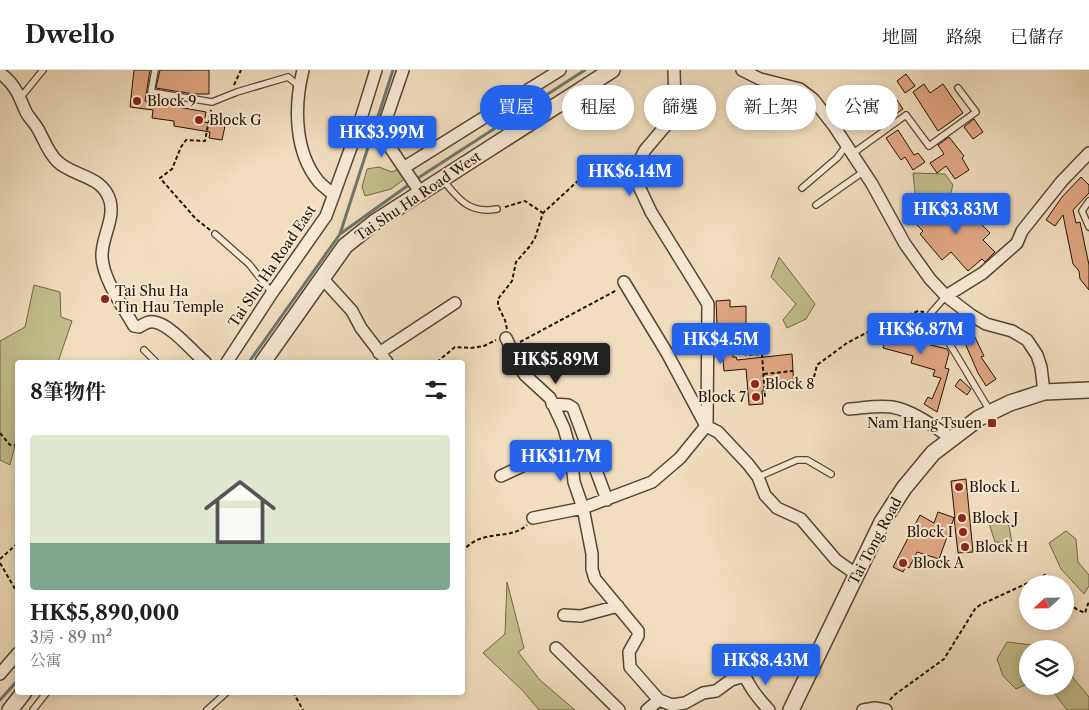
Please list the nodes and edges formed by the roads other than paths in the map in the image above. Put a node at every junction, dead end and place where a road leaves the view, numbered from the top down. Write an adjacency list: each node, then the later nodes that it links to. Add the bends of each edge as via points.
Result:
1 (43, 70): 13 (lane)
2 (154, 70): 11 (lane, via 151,92 212,102 288,76)
3 (303, 70): 11 (street)
4 (376, 70): 14 (street, Tai Shu Ha Road East)
5 (403, 70): 15 (street)
6 (560, 70): 18 (street)
7 (612, 70): 20 (street, Tai Shu Ha Road West)
8 (674, 70): 47 (street, via 673,117 645,150 636,167 635,178 651,212 708,304)
9 (742, 70): 16 (street, via 760,79 800,89 825,112)
10 (1, 77): 13 (street, via 14,86)
11 (299, 86): 23 (street, via 298,136 304,155 319,181)
12 (958, 88): 16 (lane, via 976,112 929,146 906,115)
13 (21, 97): 38 (street, via 25,112 37,127 51,155 60,164 96,182 110,200 112,213 102,258 114,292 134,326 156,322)
14 (360, 129): 15 (street); 23 (street, Tai Shu Ha Road East)
15 (379, 134): 18 (street)
16 (849, 150): 19 (street); 21 (lane)
17 (1089, 153): 32 (street, via 1062,181 1022,231 1017,243 983,274)
18 (405, 167): 22 (street)
19 (863, 172): 25 (lane); 32 (street, via 905,244)
20 (442, 179): 22 (street, Tai Shu Ha Road West); 26 (lane, via 468,206 484,212)
21 (802, 188)
22 (420, 192): 29 (street, Tai Shu Ha Road West, via 345,246)
23 (334, 195): 31 (street, Tai Shu Ha Road East, via 326,216)
24 (1089, 200): 27 (lane, via 1082,211)
25 (816, 205)
26 (497, 209)
27 (1089, 227)
28 (215, 234): 31 (lane, via 249,264)
29 (322, 278): 36 (street, via 352,311); 40 (street, Tai Shu Ha Road West)
30 (624, 282): 47 (street)
31 (272, 293): 39 (street, Tai Shu Ha Road East)
32 (946, 296): 43 (street, via 986,324 1027,340 1041,367); 46 (lane, via 931,313)
33 (455, 303): 36 (street)
34 (506, 338): 44 (street, via 525,375 545,392)
35 (144, 350): 37 (lane)
36 (379, 353): 41 (street)
37 (153, 360)
38 (203, 360)
39 (228, 360)
40 (264, 360)
41 (385, 360)
42 (1089, 390): 43 (street, Tai Tong Road)
43 (1044, 392): 46 (street, Tai Tong Road)
44 (552, 404): 49 (street); 53 (street, via 573,408)
45 (849, 409): 48 (street, via 880,407 902,410)
46 (990, 411): 48 (street, Tai Tong Road)
47 (707, 426): 52 (street, via 731,445); 53 (street, via 680,458 652,482)
48 (951, 438): 56 (street, Tai Tong Road, via 933,453 904,488 882,522)
49 (569, 447): 51 (street); 54 (street, via 574,482)
50 (832, 474): 52 (lane, via 808,460 796,460)
51 (501, 476)
52 (758, 477): 56 (street, via 765,495 777,508 801,520 836,560)
53 (607, 500): 54 (street)
54 (583, 508): 55 (street); 57 (street, via 595,578)
55 (533, 518)
56 (856, 575): 75 (street, Tai Tong Road)
57 (618, 606): 58 (street, via 581,616); 67 (street, via 638,631 629,652 630,667)
58 (564, 615)
59 (556, 648): 72 (street)
60 (15, 656): 62 (street)
61 (745, 662): 63 (street, via 742,668)
62 (0, 674)
63 (744, 676): 67 (street, via 685,703 672,705); 74 (street, via 757,698)
64 (22, 695): 69 (street)
65 (45, 695): 70 (lane)
66 (224, 695): 71 (lane)
67 (659, 700): 73 (street)
68 (886, 709): 76 (street)
69 (10, 710)
70 (33, 710)
71 (207, 710)
72 (619, 710)
73 (647, 710)
74 (769, 710)
75 (791, 710)
76 (863, 710)

